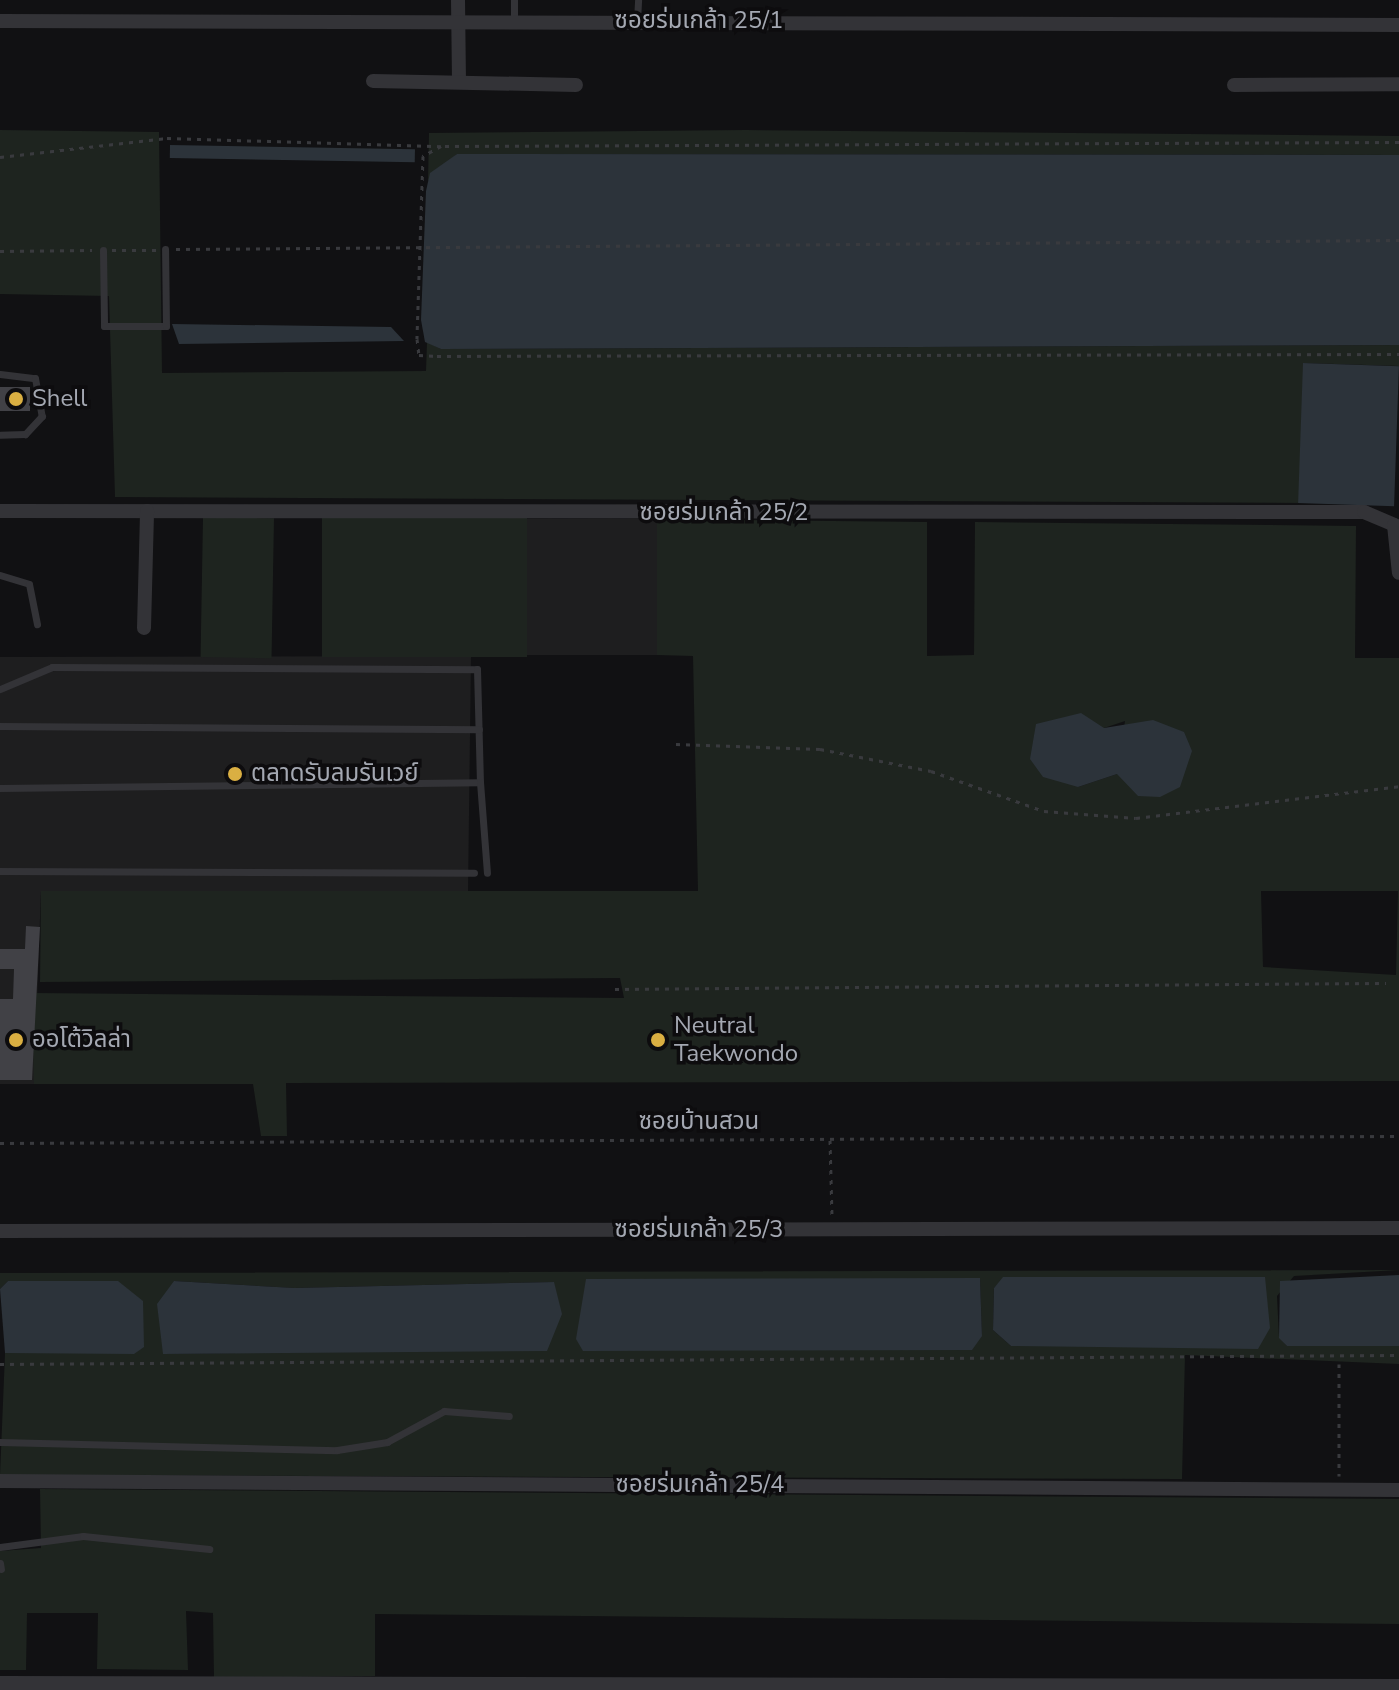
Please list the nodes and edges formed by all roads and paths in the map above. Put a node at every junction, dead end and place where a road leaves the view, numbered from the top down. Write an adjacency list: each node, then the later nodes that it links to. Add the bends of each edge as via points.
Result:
1 (458, 0): 7 (street)
2 (514, 0): 5 (lane)
3 (638, 0): 6 (lane)
4 (0, 21): 7 (street, ซอยร่มเกล้า 25/1)
5 (514, 21): 6 (street, ซอยร่มเกล้า 25/1); 7 (street, ซอยร่มเกล้า 25/1)
6 (637, 21): 8 (street, ซอยร่มเกล้า 25/1)
7 (458, 22): 10 (street)
8 (1399, 25)
9 (373, 81): 10 (street)
10 (459, 81): 12 (street)
11 (1399, 84): 13 (street)
12 (576, 85)
13 (1234, 85)
14 (1399, 142): 15 (path)
15 (441, 146): 16 (path, via 167,138); 18 (path, via 423,156)
16 (0, 157)
17 (1399, 240): 18 (path)
18 (418, 247): 19 (path); 22 (path, via 419,355)
19 (165, 249): 20 (path); 20 (lane, via 166,326 104,326)
20 (103, 250): 21 (path)
21 (0, 251)
22 (1399, 354)
23 (0, 374): 24 (lane, via 35,378 42,416 25,434)
24 (0, 435)
25 (0, 511): 26 (street, ซอยร่มเกล้า 25/2)
26 (147, 511): 27 (street, ซอยร่มเกล้า 25/2, via 1364,512 1394,525); 30 (street)
27 (1399, 573)
28 (0, 575): 29 (lane, via 29,584)
29 (37, 624)
30 (144, 628)
31 (0, 689): 33 (lane, via 52,667 477,669)
32 (0, 726): 33 (lane)
33 (479, 729): 35 (lane)
34 (676, 744): 36 (path, via 820,749 931,771 1044,811 1136,818)
35 (480, 782): 37 (lane); 40 (lane)
36 (1399, 786)
37 (0, 788)
38 (0, 871): 39 (lane)
39 (474, 873)
40 (487, 873)
41 (1386, 983): 42 (path)
42 (615, 989)
43 (1399, 1136): 44 (path, ซอยบ้านสวน)
44 (830, 1140): 45 (path, ซอยบ้านสวน); 46 (path)
45 (0, 1143)
46 (832, 1216)
47 (1399, 1228): 48 (street, ซอยร่มเกล้า 25/3)
48 (0, 1231)
49 (1399, 1355): 50 (path)
50 (0, 1364)
51 (1339, 1364): 55 (path)
52 (509, 1416): 53 (lane, via 444,1411 378,1445 337,1450)
53 (0, 1442)
54 (0, 1481): 55 (street, ซอยร่มเกล้า 25/4)
55 (1339, 1490): 56 (street, ซอยร่มเกล้า 25/4)
56 (1399, 1490)
57 (0, 1547): 58 (lane, via 83,1536)
58 (209, 1549)
59 (0, 1683): 60 (street)
60 (1399, 1686)

